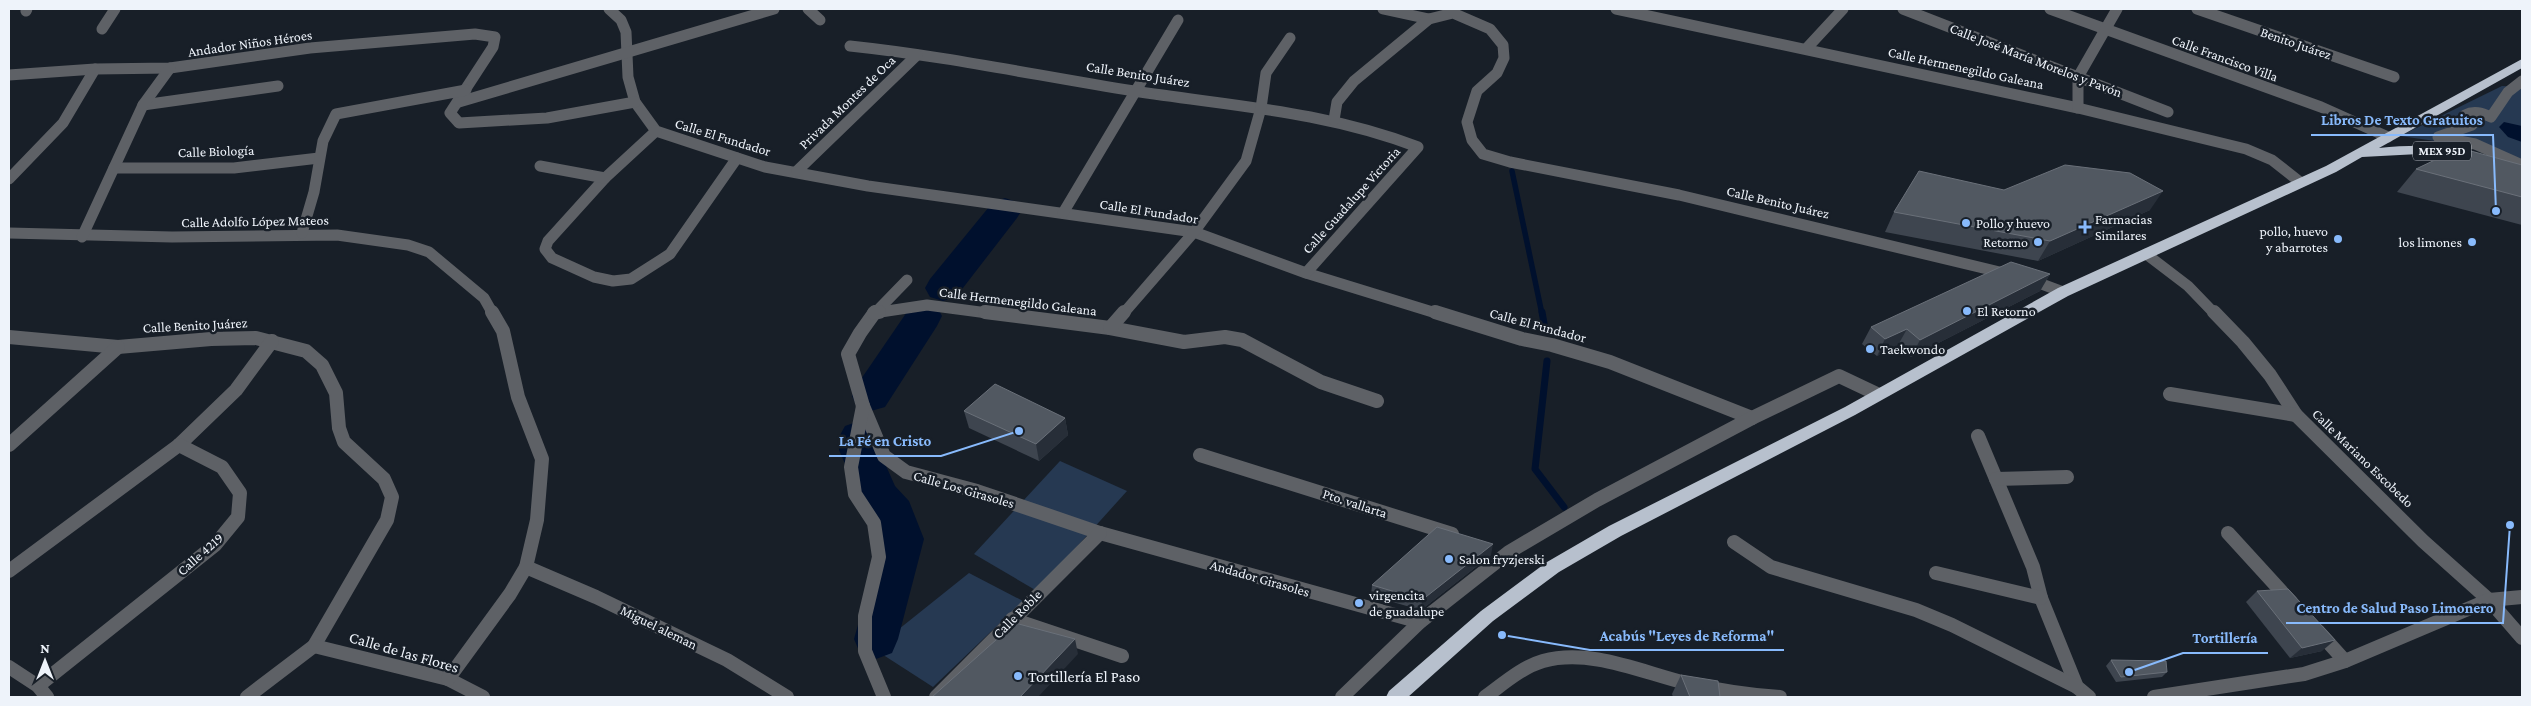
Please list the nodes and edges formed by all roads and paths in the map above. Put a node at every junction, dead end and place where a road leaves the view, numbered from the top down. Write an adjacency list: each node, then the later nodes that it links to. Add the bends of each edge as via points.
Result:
1 (115, 9): 19 (street)
2 (609, 9): 24 (street, Calle El Fundador, via 621,20 626,32)
3 (774, 9): 24 (street)
4 (808, 9): 17 (street)
5 (1383, 9): 15 (street)
6 (1616, 9): 14 (street, Calle Hermenegildo Galeana)
7 (1843, 9): 23 (street)
8 (1903, 9): 30 (street, Calle José María Morelos y Pavón)
9 (2050, 9): 20 (street, Calle Francisco Villa)
10 (2117, 9): 20 (street)
11 (2198, 9): 16 (street, Benito Juárez)
12 (2239, 9): 16 (street)
13 (1451, 11): 15 (street); 65 (street, Calle Benito Juárez, via 1490,29 1503,45 1504,58 1497,73 1477,90 1467,122 1472,140 1483,154 1679,195 1972,264 2020,276)
14 (1658, 13): 23 (street, Calle Hermenegildo Galeana)
15 (1429, 19): 42 (street, via 1354,81 1337,102)
16 (2230, 19): 31 (street, Benito Juárez)
17 (820, 20)
18 (1178, 20): 35 (street)
19 (102, 29)
20 (2106, 30): 30 (street); 44 (street, Calle Francisco Villa, via 2321,108)
21 (1290, 38): 39 (street, Calle Hermenegildo Galeana, via 1266,73)
22 (850, 46): 25 (street, Calle Benito Juárez)
23 (1806, 49): 40 (street, Calle Hermenegildo Galeana)
24 (627, 52): 36 (street); 37 (street, Calle El Fundador, via 628,77)
25 (917, 55): 35 (street, Calle Benito Juárez); 52 (street, Privada Montes de Oca)
26 (2522, 63): 44 (highway)
27 (170, 68): 28 (street, Andador Niños Héroes); 34 (street, Andador Niños Héroes, via 378,40 475,34 495,37 493,47); 38 (street)
28 (96, 69): 29 (street, Andador Niños Héroes); 55 (street, via 62,124)
29 (9, 75)
30 (2078, 77): 40 (street); 41 (street, Calle José María Morelos y Pavón)
31 (2394, 77)
32 (2522, 81): 49 (street, via 2508,92 2491,117 2481,112 2470,112 2465,115 2472,125 2438,137 2475,144)
33 (278, 86): 38 (street)
34 (466, 90): 36 (street); 47 (street, via 336,114)
35 (1134, 91): 39 (street, Calle Benito Juárez); 57 (street)
36 (459, 102): 37 (street, via 450,113 459,124 489,124 533,121)
37 (635, 102): 43 (street, Calle El Fundador)
38 (143, 105): 51 (street)
39 (1261, 108): 42 (street, Calle Benito Juárez); 58 (street, Calle Hermenegildo Galeana, via 1246,161)
40 (2078, 108): 56 (street, Calle Hermenegildo Galeana, via 2246,149 2272,160)
41 (2168, 112)
42 (1334, 120): 45 (street, Calle Benito Juárez, via 1384,132)
43 (656, 131): 48 (street, Calle El Fundador); 54 (street)
44 (2388, 137): 46 (highway)
45 (1418, 147): 63 (street, Calle Guadalupe Victoria)
46 (2359, 154): 53 (highway, MEX 95D, via 2400,150 2460,153); 56 (highway)
47 (319, 158): 51 (street, Calle Biología, via 234,168); 59 (street, via 314,192)
48 (737, 158): 52 (street, Calle El Fundador); 54 (street, via 670,254 631,279 612,281 594,277 552,258 545,249 548,241)
49 (2522, 164)
50 (540, 166): 54 (street)
51 (114, 168): 61 (street)
52 (798, 171): 57 (street, Calle El Fundador, via 868,186)
53 (2522, 174)
54 (605, 178)
55 (9, 179)
56 (2300, 182): 62 (highway)
57 (1063, 213): 58 (street, Calle El Fundador)
58 (1194, 232): 63 (street, Calle El Fundador); 67 (street, Calle Hermenegildo Galeana)
59 (302, 233): 61 (street, Calle Adolfo López Mateos, via 172,238); 89 (street, Calle Adolfo López Mateos, via 337,234 429,252 484,298 503,331 518,397 542,459 537,520)
60 (9, 234): 61 (street, Calle Adolfo López Mateos)
61 (82, 237)
62 (2146, 254): 65 (highway); 75 (street, Calle Mariano Escobedo, via 2188,286 2243,342 2270,374)
63 (1306, 273): 76 (street, Calle El Fundador, via 1522,339 1557,344)
64 (907, 280): 66 (street, Calle Los Girasoles)
65 (2063, 292): 71 (highway)
66 (874, 312): 67 (street, Calle Hermenegildo Galeana, via 927,305); 74 (street, Calle Los Girasoles, via 857,334 848,354)
67 (1110, 328): 73 (street, via 1184,342 1225,337 1242,340 1322,382)
68 (9, 337): 70 (street, Calle Benito Juárez)
69 (272, 341): 70 (street, Calle Benito Juárez, via 211,339); 79 (street, via 236,390); 98 (street, Calle Benito Juárez, via 306,352 322,364 336,393 344,442 384,480 392,497 387,520)
70 (118, 347): 78 (street)
71 (1877, 394): 76 (street, via 1840,376); 111 (highway, via 1553,566 1486,616)
72 (2170, 394): 75 (street)
73 (1377, 401)
74 (863, 406): 83 (street, Calle Los Girasoles, via 884,456 906,472 977,491); 108 (street, via 851,468 855,494 874,523 879,557 865,616 864,651)
75 (2296, 415): 94 (street, Calle Mariano Escobedo, via 2423,541)
76 (1752, 418): 88 (street, via 1597,500)
77 (1978, 436): 82 (street)
78 (9, 445)
79 (178, 445): 90 (street); 104 (street, Calle 4219, via 222,467 240,493 238,517 215,545)
80 (1200, 455): 85 (street, Pto. vallarta)
81 (2067, 477): 82 (street)
82 (1996, 478): 93 (street)
83 (1100, 533): 95 (street, Calle Roble); 96 (street, Andador Girasoles)
84 (2228, 533): 100 (street)
85 (1462, 537)
86 (1734, 542): 103 (street, via 1771,566 1916,610 1952,625)
87 (1490, 546): 88 (street)
88 (1509, 552): 96 (street)
89 (526, 567): 102 (street, Calle Adolfo López Mateos); 107 (street, Miguel aleman, via 727,660)
90 (9, 571)
91 (1936, 573): 93 (street)
92 (2522, 597): 94 (street)
93 (2041, 598): 103 (street)
94 (2489, 600): 97 (street, Calle Mariano Escobedo); 100 (street)
95 (1012, 619): 99 (street); 109 (street, Calle Roble)
96 (1420, 622): 110 (street)
97 (2522, 638)
98 (314, 646): 102 (street, Calle de las Flores); 106 (street)
99 (1122, 656)
100 (2345, 661): 115 (street, via 2304,674)
101 (9, 667): 104 (street)
102 (448, 679): 105 (street, Calle de las Flores)
103 (2077, 687): 114 (street)
104 (43, 692)
105 (471, 695)
106 (247, 697)
107 (787, 697)
108 (884, 697)
109 (936, 697)
110 (1342, 697)
111 (1395, 697)
112 (1486, 697): 113 (street, via 1543,661 1572,657 1685,682)
113 (1780, 697)
114 (2089, 697)
115 (2154, 697)

